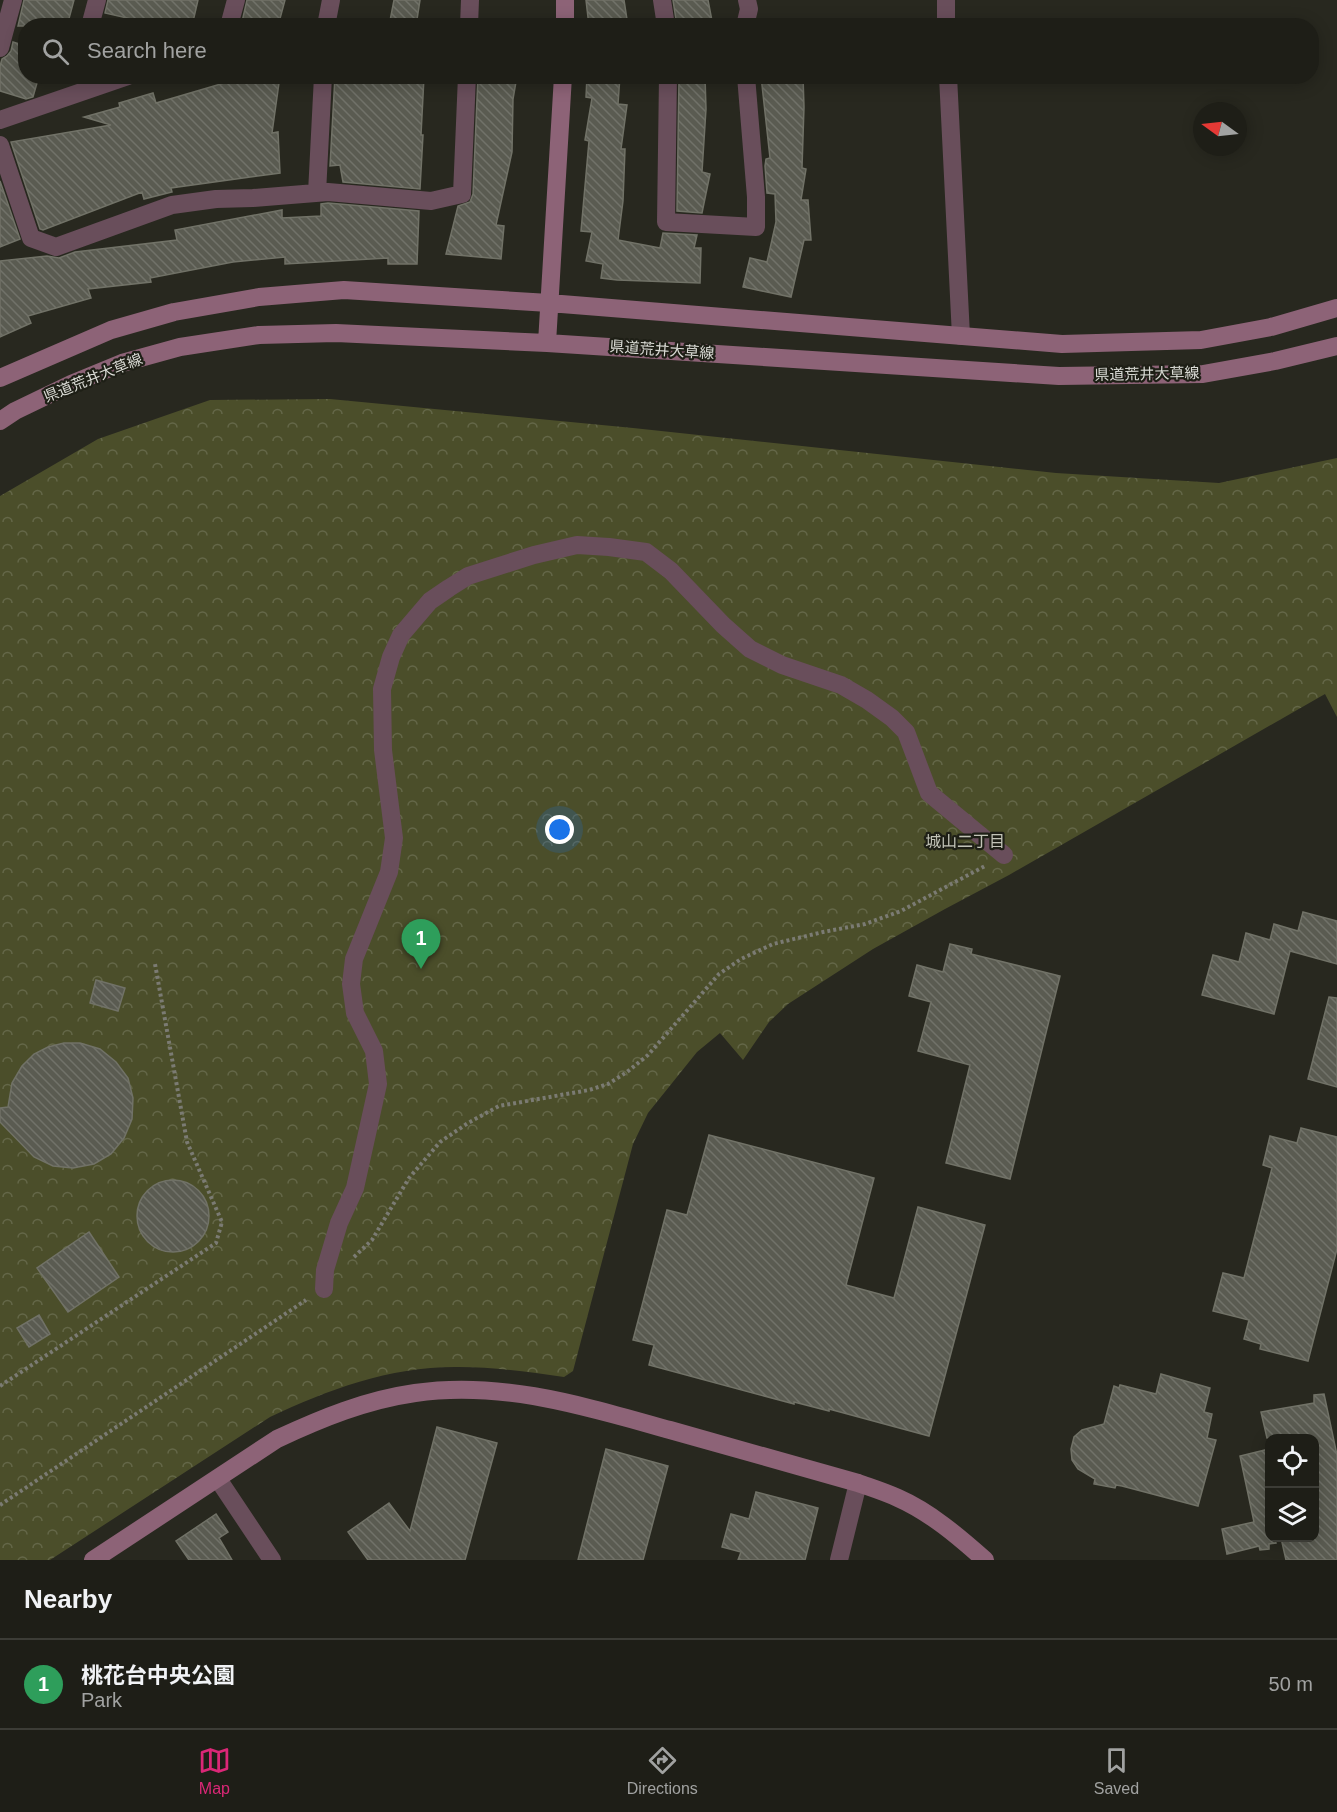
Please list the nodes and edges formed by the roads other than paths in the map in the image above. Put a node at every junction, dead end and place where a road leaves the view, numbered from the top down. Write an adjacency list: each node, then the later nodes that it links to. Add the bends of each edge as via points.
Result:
1 (13, 0): 18 (street)
2 (97, 0): 10 (street)
3 (236, 0): 11 (street)
4 (331, 0): 12 (street)
5 (470, 0): 13 (street)
6 (565, 0): 14 (main road)
7 (662, 0): 15 (street)
8 (747, 0): 16 (street)
9 (946, 0): 17 (street)
10 (92, 18)
11 (231, 18)
12 (328, 18)
13 (469, 18)
14 (565, 18)
15 (665, 18)
16 (747, 18)
17 (946, 18)
18 (0, 48)
19 (75, 84): 27 (street)
20 (106, 84): 27 (street)
21 (323, 84): 30 (street)
22 (466, 84): 30 (street, via 462,194 431,201)
23 (563, 84): 31 (main road)
24 (668, 84): 25 (street, via 666,222 756,227)
25 (747, 84)
26 (948, 84): 33 (street)
27 (72, 96): 28 (street)
28 (0, 120)
29 (0, 145): 30 (street, via 31,238 56,247 172,205)
30 (317, 193)
31 (549, 303): 33 (main road); 34 (main road); 36 (main road, via 344,290 259,297 174,312 111,330)
32 (1337, 308): 33 (main road, via 1271,327 1201,340 1062,344)
33 (961, 336)
34 (547, 343): 35 (main road, 県道荒井大草線, via 1059,376 1203,374); 37 (main road, 県道荒井大草線, via 336,333 259,335 180,346 122,363 71,384)
35 (1337, 346)
36 (0, 378)
37 (0, 421)
38 (1004, 855): 39 (street, via 929,793 906,732 892,718 841,685 782,665 750,649 671,571 646,552 577,545 468,576 449,588 430,601 401,635 382,689 383,750 394,838 389,872 354,959 351,984 355,1012 374,1051 378,1084 356,1188 339,1222 325,1270)
39 (324, 1289)
40 (218, 1479): 41 (main road, via 278,1439 339,1411 379,1399 456,1389 495,1391 584,1406); 42 (main road); 43 (street)
41 (858, 1483): 44 (street); 45 (main road, via 900,1498)
42 (93, 1560)
43 (272, 1560)
44 (839, 1560)
45 (985, 1560)

